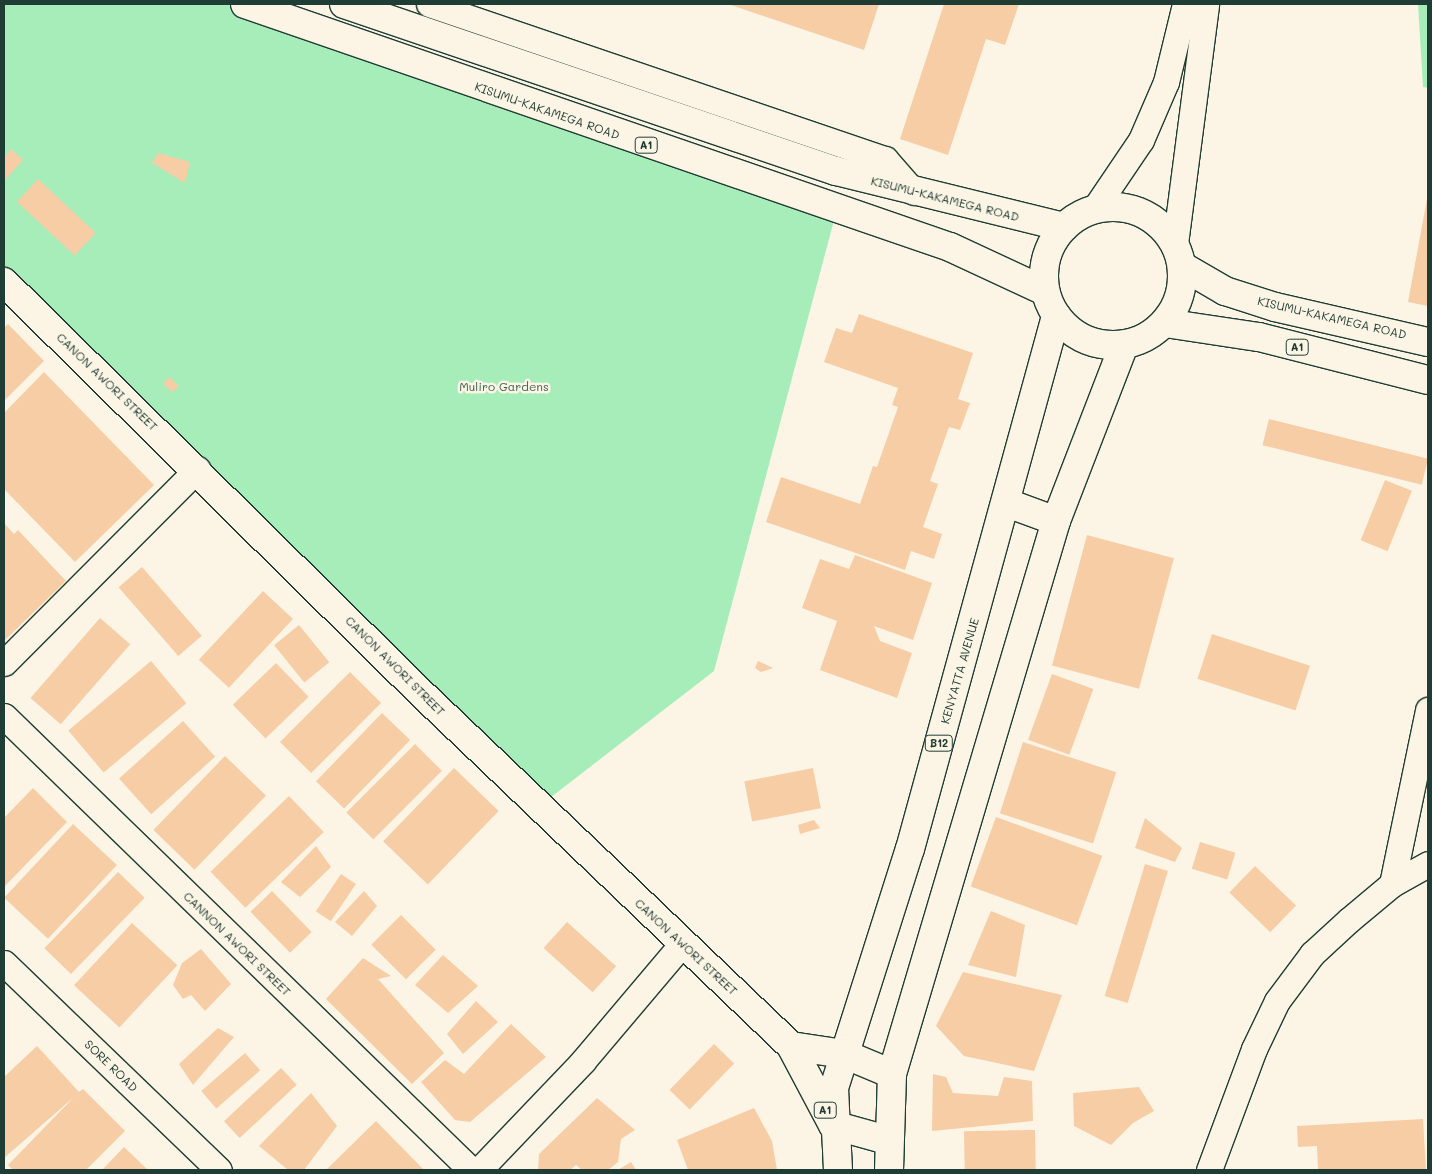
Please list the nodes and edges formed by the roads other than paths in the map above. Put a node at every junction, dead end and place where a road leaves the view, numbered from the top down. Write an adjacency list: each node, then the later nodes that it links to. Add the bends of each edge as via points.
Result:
1 (244, 4): 11 (main road, KISUMU-KAKAMEGA ROAD / A1, via 941,244)
2 (344, 4): 6 (main road, KISUMU-KAKAMEGA ROAD, via 836,171)
3 (429, 4): 6 (street, via 885,159)
4 (1185, 4): 7 (street, via 1166,82 1141,140)
5 (1206, 4): 9 (street)
6 (914, 192): 8 (main road, KISUMU-KAKAMEGA ROAD)
7 (1095, 208): 8 (main road); 9 (main road, via 1119,206 1141,212 1161,225)
8 (1064, 227): 11 (main road, via 1046,256)
9 (1178, 255): 13 (main road, via 1182,287); 14 (main road, KISUMU-KAKAMEGA ROAD, via 1225,291)
10 (4, 282): 17 (main road, CANON AWORI STREET)
11 (1045, 291): 12 (main road)
12 (1056, 316): 15 (main road, via 1086,341); 18 (main road, KENYATTA AVENUE / B12)
13 (1165, 323): 15 (main road, via 1146,338); 16 (main road, A1, via 1259,337)
14 (1428, 342)
15 (1124, 346): 19 (main road)
16 (1428, 380)
17 (197, 469): 20 (street); 25 (main road, CANON AWORI STREET, via 419,691)
18 (1007, 503): 19 (main road); 28 (main road, KENYATTA AVENUE / B12, via 910,849)
19 (1056, 520): 29 (main road)
20 (4, 663)
21 (1428, 710): 24 (street)
22 (4, 716): 33 (street, CANNON AWORI STREET)
23 (1428, 864): 24 (street)
24 (1392, 884): 37 (street, via 1312,954 1277,1001 1254,1049)
25 (682, 944): 27 (main road, CANON AWORI STREET); 34 (street, via 583,1061)
26 (4, 963): 32 (street, SORE ROAD)
27 (791, 1046): 28 (main road); 30 (main road, CANON AWORI STREET / A1)
28 (844, 1054): 29 (main road); 30 (main road, KENYATTA AVENUE / B12, via 834,1088)
29 (892, 1074): 31 (main road)
30 (833, 1125): 31 (main road, A1); 35 (main road, KENYATTA AVENUE / B12)
31 (887, 1140): 36 (main road)
32 (219, 1170)
33 (471, 1170)
34 (479, 1170)
35 (838, 1170)
36 (889, 1170)
37 (1209, 1170)

